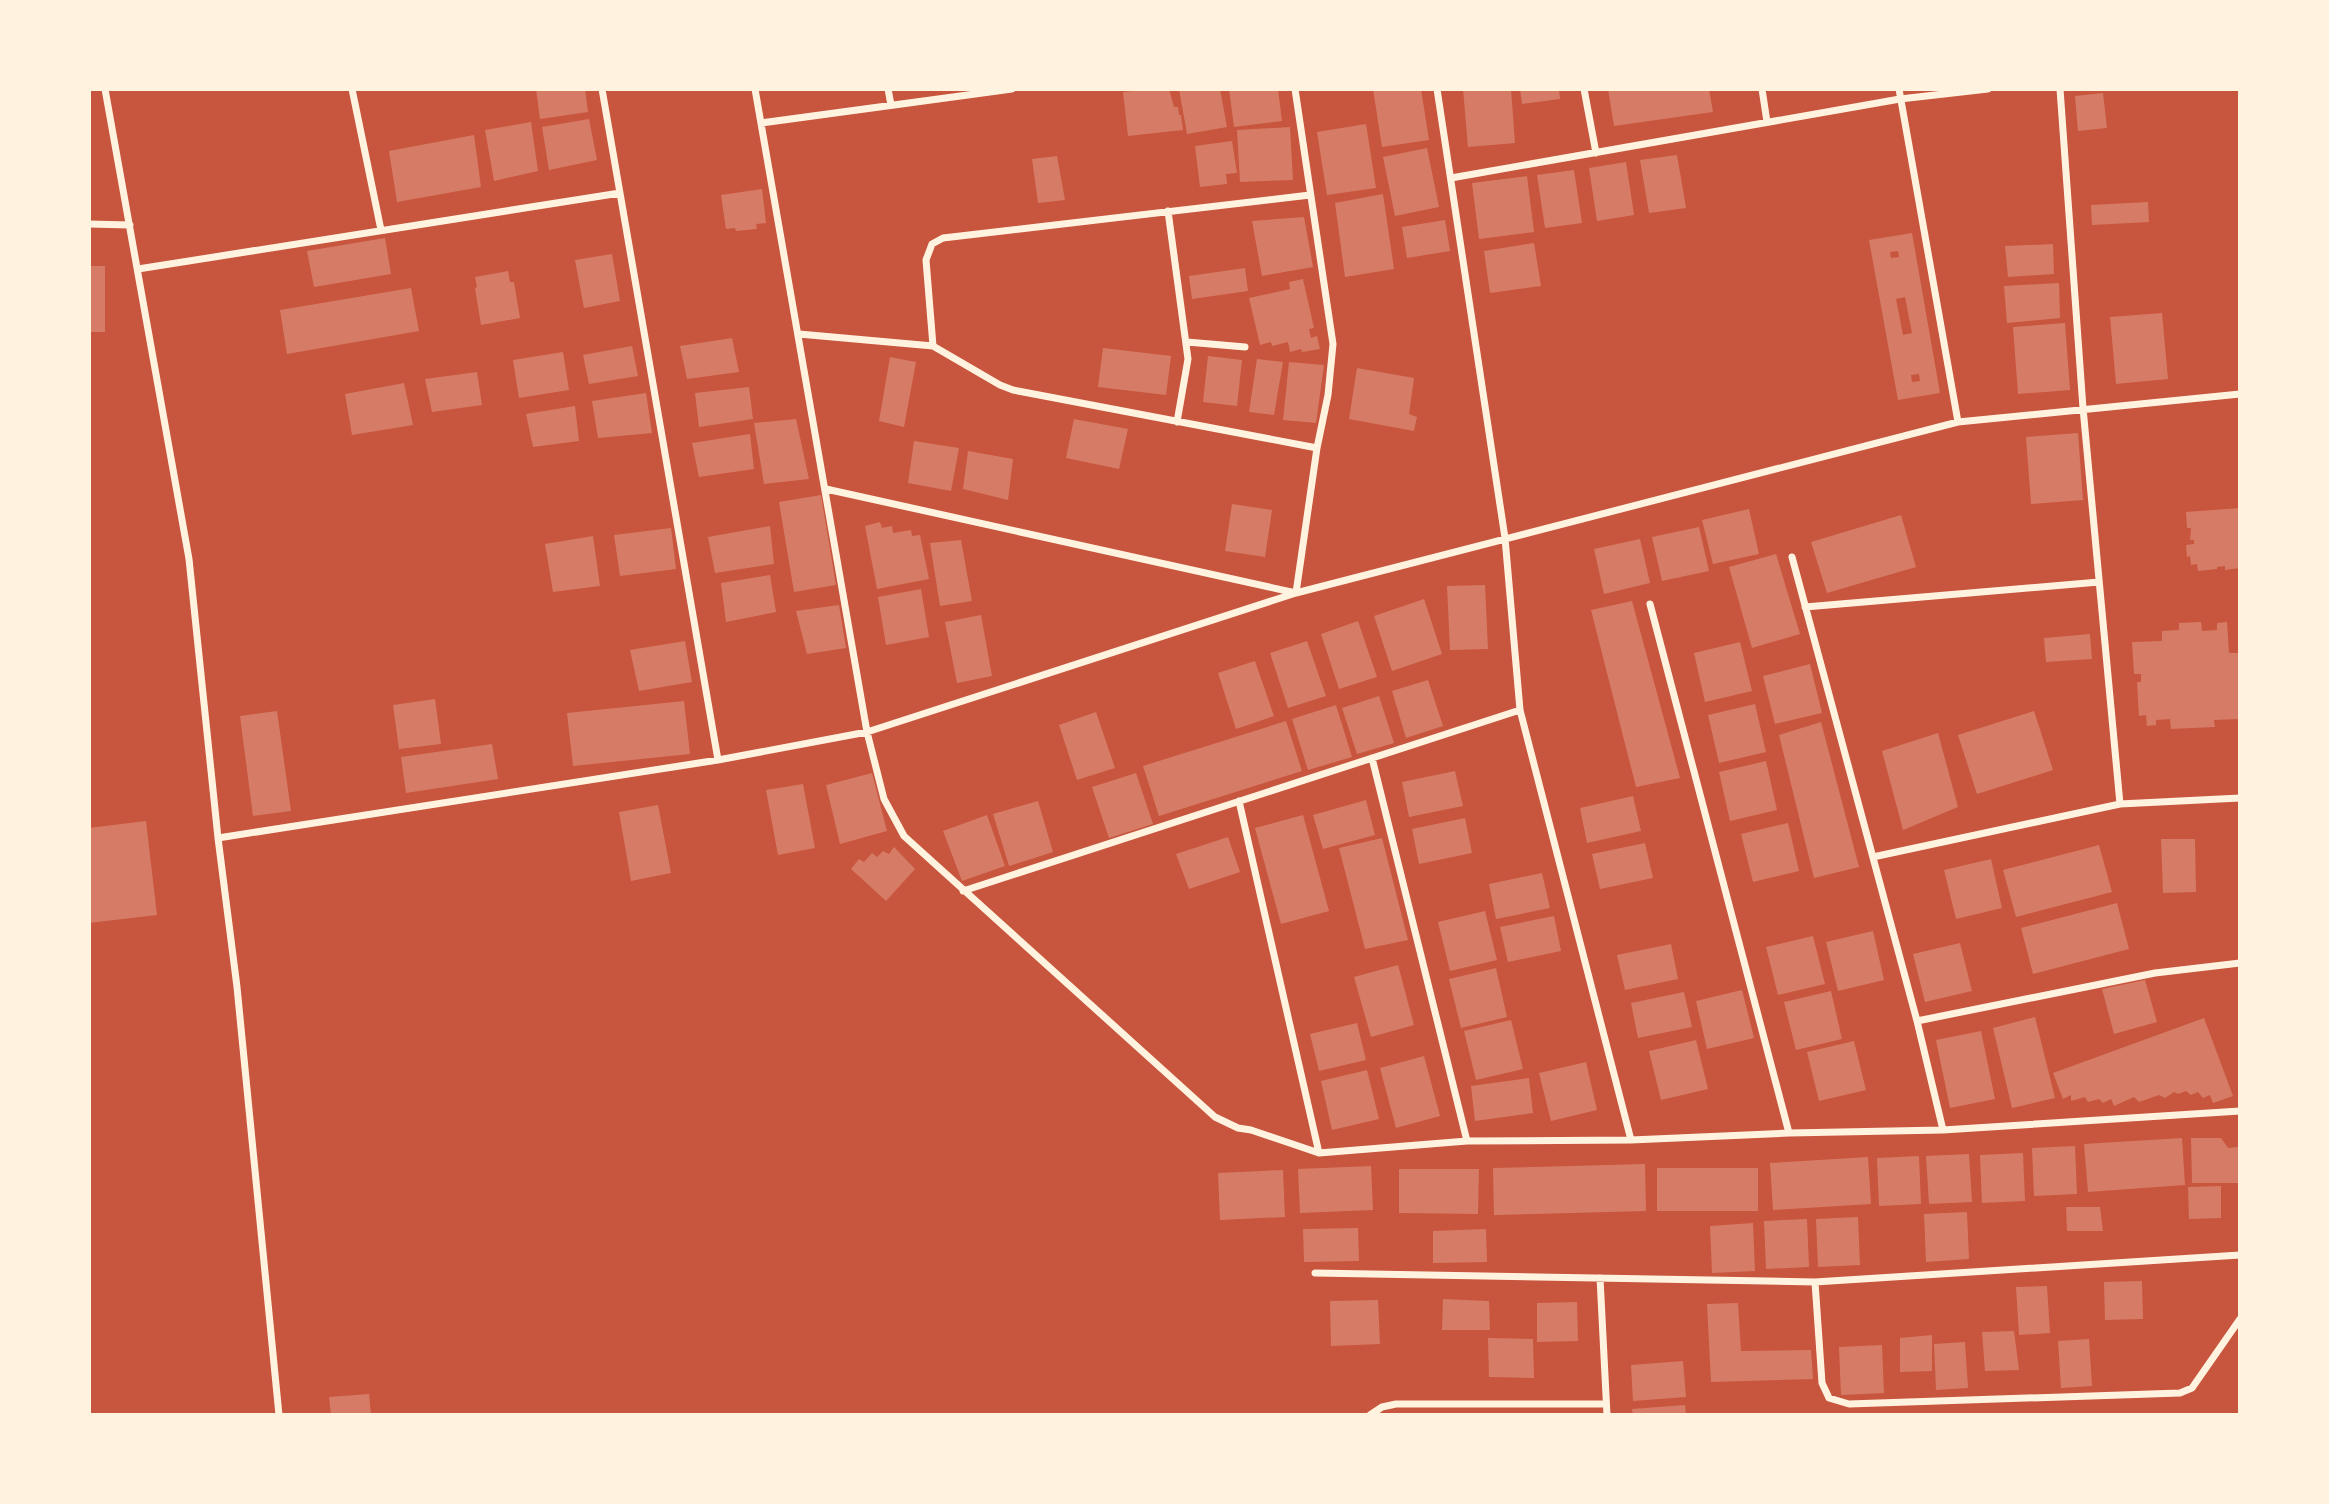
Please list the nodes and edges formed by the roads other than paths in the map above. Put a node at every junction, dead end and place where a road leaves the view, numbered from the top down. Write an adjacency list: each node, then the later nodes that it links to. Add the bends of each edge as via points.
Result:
1 (105, 89): 24 (street)
2 (352, 89): 25 (street)
3 (603, 89): 20 (street)
4 (755, 89): 17 (street)
5 (888, 89): 15 (street)
6 (1012, 89): 15 (street)
7 (1295, 89): 21 (street)
8 (1437, 89): 19 (street)
9 (1584, 89): 18 (street)
10 (1762, 89): 16 (street)
11 (1899, 89): 14 (street)
12 (1988, 89): 14 (street)
13 (2060, 89): 32 (street)
14 (1900, 99): 16 (street); 34 (street)
15 (891, 106): 17 (street)
16 (1768, 122): 18 (street)
17 (761, 123): 27 (street)
18 (1596, 153): 19 (street)
19 (1451, 178): 37 (street)
20 (620, 193): 25 (street); 46 (street)
21 (1310, 195): 22 (street); 35 (street, via 1333,344)
22 (1168, 211): 28 (street); 29 (street, via 943,238 932,244 926,260)
23 (89, 224): 24 (street)
24 (130, 225): 26 (street)
25 (381, 230): 26 (street)
26 (138, 269): 50 (street, via 189,559)
27 (799, 334): 29 (street); 36 (street)
28 (1186, 342): 30 (street); 33 (street, via 1186,374)
29 (933, 346): 33 (street, via 1013,390)
30 (1245, 347)
31 (2240, 394): 32 (street)
32 (2083, 408): 34 (street); 39 (street)
33 (1177, 422): 35 (street)
34 (1958, 422): 37 (street)
35 (1317, 448): 40 (street)
36 (825, 489): 40 (street); 44 (street)
37 (1505, 538): 40 (street); 43 (street)
38 (1792, 557): 42 (street)
39 (2099, 582): 42 (street); 49 (street)
40 (1296, 593): 44 (street)
41 (1650, 604): 57 (street)
42 (1805, 607): 51 (street)
43 (1520, 710): 45 (street); 58 (street)
44 (867, 732): 46 (street); 52 (street, via 892,817 904,836)
45 (1372, 758): 48 (street); 59 (street)
46 (718, 760): 50 (street)
47 (2240, 798): 49 (street)
48 (1238, 801): 52 (street); 60 (street)
49 (2120, 804): 51 (street)
50 (218, 838): 67 (street)
51 (1873, 857): 54 (street)
52 (963, 891): 60 (street, via 1215,1117)
53 (2240, 963): 54 (street, via 2155,973)
54 (1917, 1021): 56 (street)
55 (2240, 1111): 56 (street)
56 (1943, 1130): 57 (street)
57 (1789, 1133): 58 (street)
58 (1631, 1140): 59 (street)
59 (1468, 1141): 60 (street)
60 (1319, 1153)
61 (2240, 1255): 64 (street)
62 (1315, 1273): 63 (street)
63 (1600, 1278): 64 (street); 66 (street)
64 (1815, 1282): 65 (street, via 1822,1383 1829,1398 1849,1404 2180,1393 2192,1388)
65 (2240, 1319)
66 (1606, 1404): 68 (street, via 1396,1404); 69 (street)
67 (279, 1415)
68 (1370, 1415)
69 (1607, 1415)

